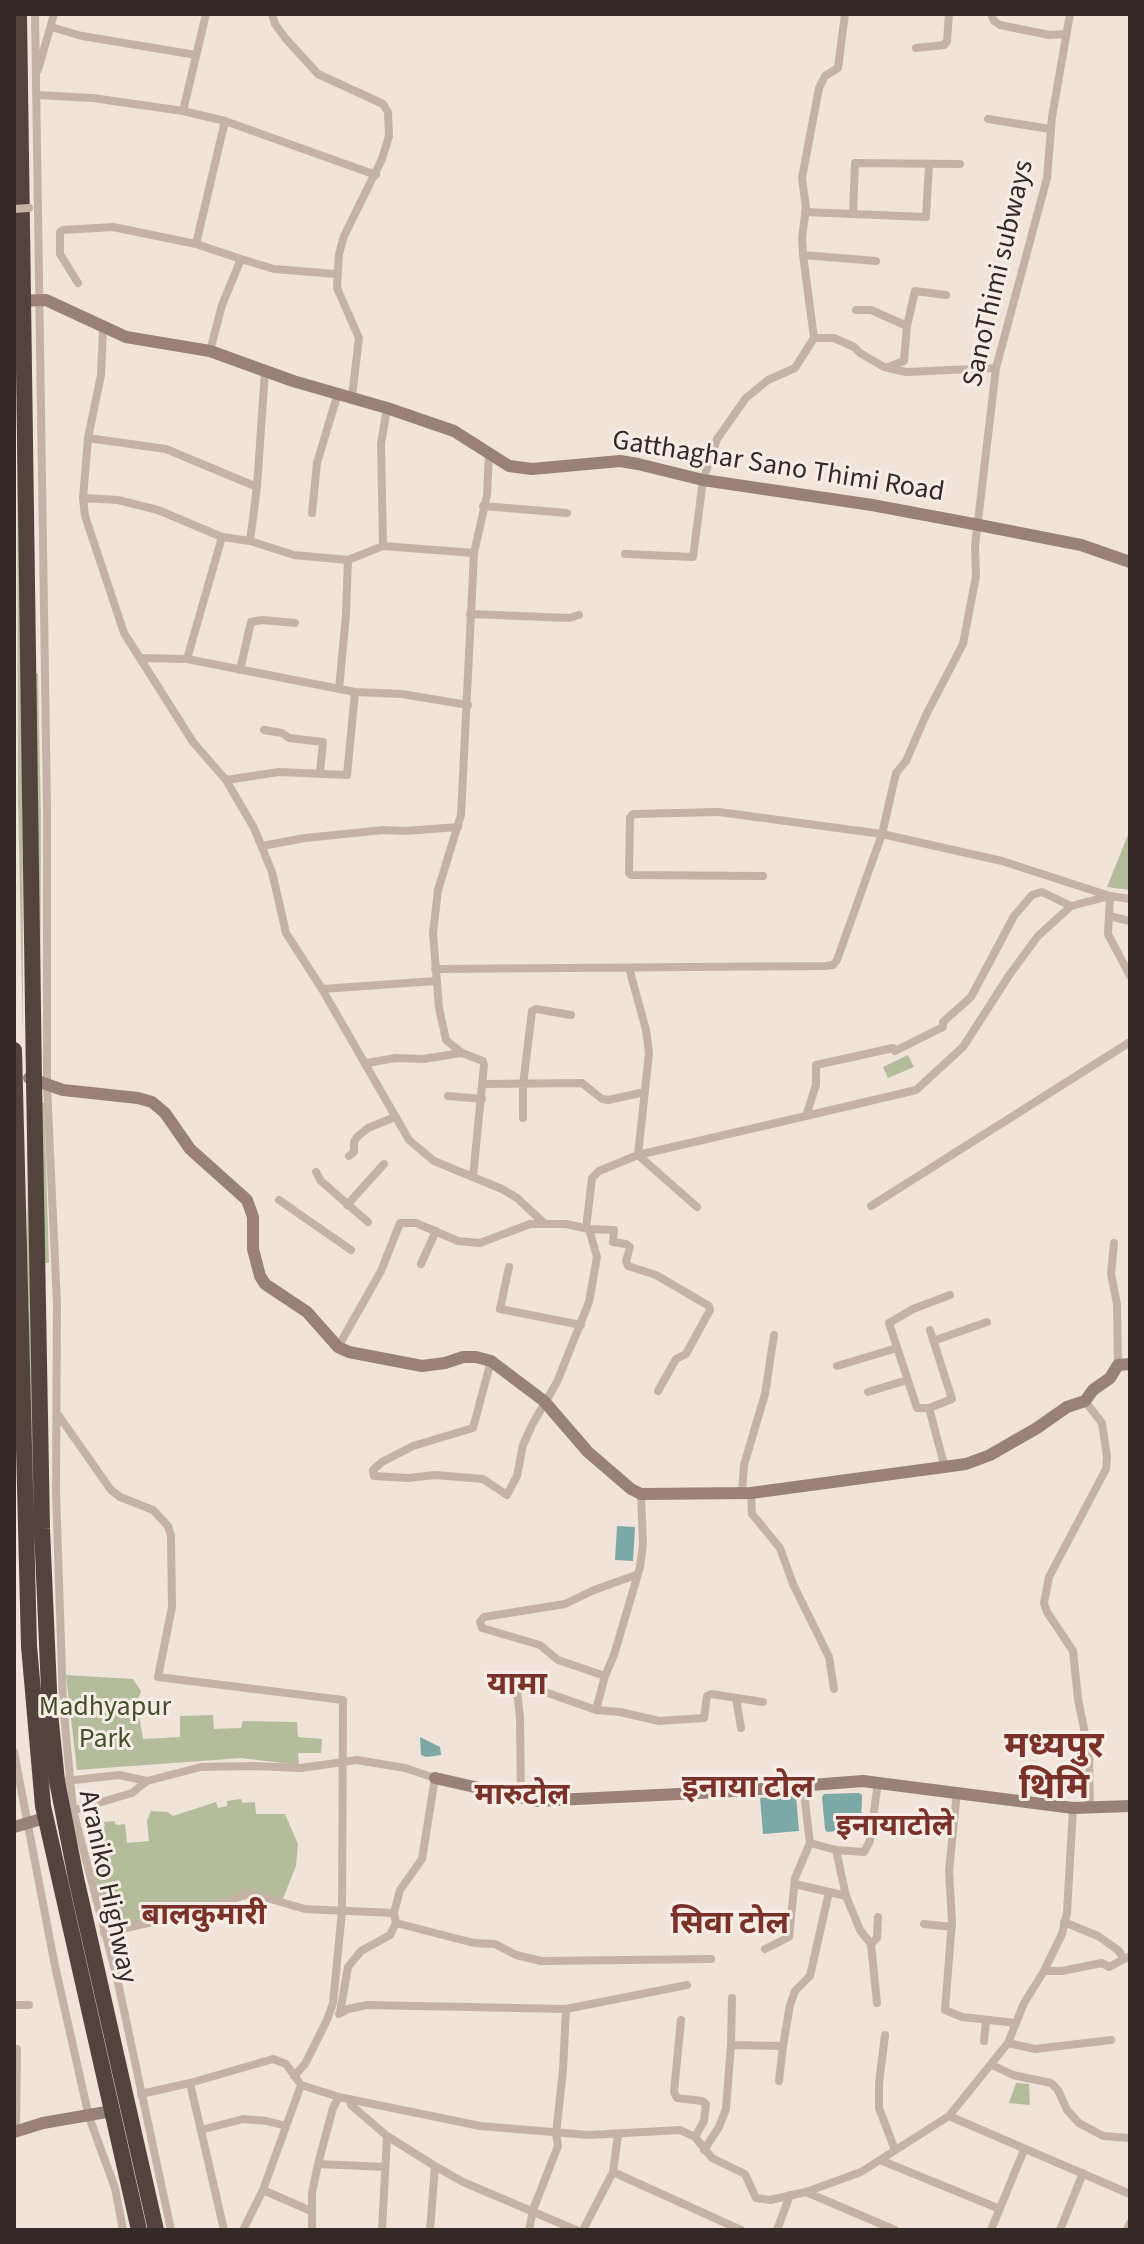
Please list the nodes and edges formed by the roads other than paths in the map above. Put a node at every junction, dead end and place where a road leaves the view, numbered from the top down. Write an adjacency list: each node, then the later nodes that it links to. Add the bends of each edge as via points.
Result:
1 (19, 14): 34 (highway, Araniko Highway)
2 (35, 14): 14 (street)
3 (54, 14): 10 (street)
4 (206, 14): 13 (street)
5 (272, 14): 22 (street, via 286,39 318,74 383,104 390,122)
6 (845, 14): 25 (street, via 838,68 819,88 802,178)
7 (949, 14): 12 (street, via 944,45)
8 (991, 14): 11 (street, via 1000,25)
9 (1070, 14): 11 (street, SanoThimi subways)
10 (51, 27): 13 (street); 14 (street)
11 (1066, 34): 19 (street, SanoThimi subways)
12 (916, 48)
13 (196, 55): 16 (street)
14 (36, 79): 15 (street)
15 (36, 95): 16 (street); 34 (street)
16 (183, 111): 18 (street)
17 (988, 119): 19 (street)
18 (225, 121): 22 (street); 27 (street)
19 (1050, 129): 41 (street, SanoThimi subways, via 1047,178)
20 (960, 164): 21 (street)
21 (929, 166): 26 (street, via 926,217); 26 (street, via 855,163)
22 (376, 175): 31 (street, via 344,236)
23 (29, 208): 24 (street, bridge)
24 (14, 209)
25 (805, 212): 26 (street); 28 (street)
26 (853, 214)
27 (196, 244): 29 (street); 32 (street, via 113,227 63,230 60,254)
28 (803, 255): 30 (street); 38 (street)
29 (241, 259): 31 (street, via 274,269); 39 (street)
30 (876, 261)
31 (336, 274): 44 (street, via 346,314 359,338)
32 (78, 283)
33 (946, 295): 36 (street, via 915,291)
34 (26, 301): 37 (main road, Gatthaghar Sano Thimi Road, via 52,302); 94 (highway, Araniko Highway)
35 (856, 310): 36 (street, via 871,310)
36 (907, 326): 40 (street, via 904,361)
37 (103, 328): 39 (main road, Gatthaghar Sano Thimi Road, via 139,340); 46 (street, via 101,375)
38 (814, 338): 40 (street, via 834,338); 48 (street, via 795,368 746,398 717,439)
39 (210, 351): 42 (main road, Gatthaghar Sano Thimi Road)
40 (884, 367): 41 (street, via 906,372)
41 (996, 368): 54 (street, SanoThimi subways)
42 (265, 371): 43 (main road, Gatthaghar Sano Thimi Road); 49 (street)
43 (338, 393): 44 (main road, Gatthaghar Sano Thimi Road); 52 (street, via 317,463)
44 (352, 396): 45 (main road, Gatthaghar Sano Thimi Road)
45 (387, 408): 47 (main road, Gatthaghar Sano Thimi Road, via 454,431); 57 (street, via 381,444)
46 (88, 438): 49 (street, via 166,449); 50 (street)
47 (489, 453): 48 (main road, Gatthaghar Sano Thimi Road, via 520,469 620,461); 51 (street)
48 (703, 480): 54 (main road, Gatthaghar Sano Thimi Road); 59 (street, via 693,557)
49 (257, 487): 56 (street)
50 (83, 498): 55 (street, via 158,510); 65 (street, via 119,621)
51 (483, 506): 53 (street); 58 (street)
52 (312, 513)
53 (567, 513)
54 (979, 525): 61 (main road, Gatthaghar Sano Thimi Road, via 1081,545); 75 (street, SanoThimi subways, via 963,644 896,773)
55 (222, 537): 56 (street); 66 (street)
56 (250, 541): 60 (street, via 294,555)
57 (383, 546): 58 (street); 60 (street)
58 (474, 553): 62 (street)
59 (625, 554)
60 (348, 560): 68 (street)
61 (1130, 562)
62 (470, 614): 63 (street); 70 (street)
63 (579, 615)
64 (295, 623): 67 (street, via 251,622)
65 (140, 658): 66 (street); 73 (street, via 193,742)
66 (187, 659): 67 (street)
67 (240, 670): 68 (street)
68 (339, 689): 69 (street)
69 (355, 692): 70 (street); 72 (street, via 347,775)
70 (468, 705): 74 (street)
71 (264, 730): 72 (street, via 323,742)
72 (320, 773): 73 (street, via 279,772)
73 (226, 780): 76 (street)
74 (458, 827): 76 (street, via 384,830); 84 (street, via 438,890)
75 (882, 834): 77 (street, via 719,812 630,818 631,875); 78 (street, via 1002,861); 83 (street, SanoThimi subways, via 833,965)
76 (262, 846): 87 (street, via 286,933)
77 (763, 876)
78 (1110, 896): 79 (street); 80 (street); 81 (street)
79 (1130, 899)
80 (1071, 906): 100 (street, via 1038,936 963,1047 916,1090); 100 (street, via 1042,892 1032,895 1014,916 971,997 943,1027 895,1051 816,1065)
81 (1109, 916): 82 (street); 85 (street, via 1108,934)
82 (1130, 921)
83 (629, 968): 84 (street); 97 (street, via 649,1053)
84 (435, 969): 86 (street)
85 (1130, 976)
86 (436, 981): 87 (street); 91 (street, via 446,1040)
87 (322, 989): 92 (street)
88 (571, 1015): 96 (street, via 532,1011)
89 (1130, 1042): 110 (street)
90 (14, 1050): 93 (highway, Araniko Highway)
91 (462, 1053): 92 (street); 95 (street, via 483,1061)
92 (366, 1063): 101 (street)
93 (14, 1070): 94 (main road); 163 (highway, Araniko Highway, via 29,1646)
94 (40, 1084): 126 (main road, via 157,1105 190,1149 247,1200 253,1249 265,1284 307,1312); 137 (street, via 57,1305); 153 (highway, Araniko Highway, via 43,1543 50,1713)
95 (484, 1084): 96 (street); 99 (street)
96 (523, 1085): 97 (street, via 582,1083 608,1100); 102 (street)
97 (645, 1092): 103 (street)
98 (448, 1096): 99 (street)
99 (482, 1099): 107 (street)
100 (806, 1116): 103 (street)
101 (395, 1117): 104 (street, via 357,1137); 107 (street, via 409,1140 434,1161)
102 (523, 1118)
103 (638, 1155): 111 (street); 114 (street, via 592,1178)
104 (349, 1156)
105 (384, 1164): 109 (street)
106 (316, 1172): 109 (street)
107 (473, 1177): 113 (street, via 510,1194)
108 (279, 1200): 117 (street)
109 (347, 1205): 112 (street)
110 (871, 1206)
111 (697, 1207)
112 (368, 1222)
113 (544, 1223): 114 (street); 115 (street, via 480,1243)
114 (588, 1228): 122 (street, via 597,1257); 132 (street, via 614,1230 613,1242 630,1247 628,1266 656,1275 709,1306 686,1354 676,1359)
115 (436, 1231): 118 (street); 126 (street, via 400,1223 381,1271)
116 (1114, 1243): 129 (street, via 1111,1274)
117 (351, 1250)
118 (421, 1264)
119 (509, 1267): 122 (street, via 500,1309)
120 (950, 1295): 127 (street, via 889,1323)
121 (987, 1322): 125 (street)
122 (581, 1325): 134 (street)
123 (930, 1330): 125 (street)
124 (774, 1335): 139 (street, via 765,1394 744,1465)
125 (933, 1341): 136 (street, via 952,1399)
126 (338, 1347): 128 (main road, via 422,1366 463,1357)
127 (897, 1348): 130 (street); 131 (street)
128 (491, 1361): 134 (main road); 134 (street, via 473,1428 413,1446 382,1462 374,1476 483,1479 507,1495)
129 (1124, 1364): 135 (main road)
130 (837, 1366)
131 (907, 1380): 133 (street); 136 (street, via 917,1408)
132 (658, 1391)
133 (868, 1392)
134 (544, 1401): 140 (main road, via 588,1452)
135 (1085, 1401): 138 (main road, via 990,1455); 161 (street, via 1102,1423 1106,1469 1049,1577 1044,1603 1073,1651 1089,1753)
136 (929, 1408): 138 (street)
137 (57, 1412): 151 (street, via 111,1490 153,1510 168,1526 172,1607 158,1677 343,1700); 153 (street)
138 (945, 1468): 139 (main road)
139 (746, 1493): 140 (main road); 145 (street, via 752,1514 780,1548 829,1657)
140 (641, 1494): 141 (street, via 643,1544)
141 (636, 1575): 142 (street); 142 (street, via 565,1604 484,1617 480,1622 482,1628 540,1645 558,1660)
142 (605, 1676): 148 (street)
143 (516, 1681): 158 (street)
144 (528, 1686): 148 (street)
145 (834, 1689)
146 (736, 1698): 147 (street); 148 (street, via 707,1696 706,1713 699,1720 659,1721); 149 (street)
147 (763, 1702)
148 (596, 1710)
149 (741, 1728)
150 (14, 1754): 164 (street)
151 (342, 1763): 152 (street, via 357,1760); 154 (street, via 201,1767); 171 (street)
152 (435, 1778): 158 (main road); 172 (street, via 422,1859 400,1890)
153 (64, 1781): 154 (street, via 119,1775); 162 (highway, Araniko Highway)
154 (147, 1781): 162 (street, via 132,1793)
155 (878, 1782): 156 (main road); 157 (main road); 167 (street, via 864,1852)
156 (803, 1785): 158 (main road); 166 (street)
157 (957, 1792): 160 (main road); 177 (street, via 949,1871)
158 (521, 1798)
159 (1130, 1806): 161 (main road)
160 (1073, 1808): 161 (main road); 174 (street)
161 (1090, 1809)
162 (68, 1812): 163 (street); 178 (street); 241 (highway, Araniko Highway)
163 (45, 1818): 164 (main road); 211 (highway, Araniko Highway)
164 (28, 1823): 165 (main road); 213 (street)
165 (14, 1827)
166 (810, 1843): 167 (street); 168 (street)
167 (836, 1850): 170 (street)
168 (795, 1884): 169 (street); 180 (street, via 789,1937)
169 (829, 1892): 170 (street); 200 (street, via 810,1976 792,1997)
170 (846, 1896): 179 (street)
171 (342, 1911): 172 (street); 178 (street, via 305,1909 253,1894); 191 (street)
172 (394, 1913): 175 (street)
173 (878, 1917): 179 (street, via 877,1938)
174 (1064, 1922): 181 (street, via 1098,1936); 183 (street)
175 (396, 1923): 182 (street, via 495,1944 541,1961); 190 (street, via 390,1935 361,1951 348,1967)
176 (924, 1924): 177 (street)
177 (952, 1927): 193 (street, via 945,2010)
178 (104, 1933): 208 (street)
179 (871, 1944): 186 (street)
180 (765, 1949)
181 (1127, 1957): 183 (street, via 1109,1967 1102,1963)
182 (711, 1959)
183 (1044, 1971): 194 (street)
184 (687, 1985): 189 (street)
185 (732, 1998): 199 (street)
186 (877, 2003)
187 (14, 2005): 188 (street)
188 (29, 2005)
189 (566, 2009): 190 (street, via 367,2005); 217 (street)
190 (340, 2013): 191 (street)
191 (327, 2020): 204 (street)
192 (681, 2020): 220 (street, via 674,2092 677,2098 706,2104)
193 (986, 2021): 194 (street); 197 (street)
194 (1016, 2023): 198 (street)
195 (885, 2035): 223 (street, via 879,2108)
196 (1111, 2040): 198 (street, via 1035,2049)
197 (984, 2041)
198 (1008, 2043): 202 (street)
199 (731, 2045): 200 (street); 222 (street, via 726,2109)
200 (783, 2046): 205 (street)
201 (17, 2049): 203 (street)
202 (992, 2065): 212 (street); 221 (street, via 1051,2083 1079,2123 1103,2136)
203 (15, 2074): 216 (street)
204 (294, 2076): 206 (street, via 286,2064 273,2059); 207 (street)
205 (779, 2081)
206 (190, 2083): 208 (street); 215 (street)
207 (301, 2085): 209 (street); 214 (street)
208 (141, 2094): 242 (street)
209 (339, 2097): 210 (street); 226 (street)
210 (350, 2099): 217 (street, via 480,2126); 219 (street)
211 (112, 2111): 213 (main road); 240 (highway, Araniko Highway)
212 (949, 2116): 223 (street); 224 (street)
213 (89, 2117): 216 (main road); 239 (street, via 115,2188)
214 (286, 2126): 215 (street, via 243,2119); 231 (street)
215 (201, 2130): 243 (street)
216 (15, 2132)
217 (556, 2134): 218 (street); 236 (street, via 558,2146)
218 (618, 2135): 220 (street, via 680,2130); 229 (street)
219 (387, 2136): 227 (street); 228 (street)
220 (695, 2137): 222 (street)
221 (1130, 2138)
222 (704, 2150): 234 (street, via 745,2174 756,2198)
223 (895, 2150): 225 (street)
224 (1024, 2150): 230 (street); 235 (street)
225 (880, 2160): 232 (street); 235 (street)
226 (318, 2164): 228 (street); 237 (street)
227 (435, 2166): 236 (street); 247 (street)
228 (385, 2167): 246 (street)
229 (613, 2172): 250 (street); 251 (street)
230 (1083, 2173): 233 (street); 255 (street)
231 (263, 2190): 237 (street); 244 (street)
232 (806, 2192): 234 (street); 253 (street)
233 (1130, 2194)
234 (790, 2195): 252 (street)
235 (1000, 2209): 254 (street)
236 (533, 2210): 248 (street); 249 (street)
237 (311, 2211): 245 (street)
238 (1130, 2223): 256 (street)
239 (123, 2230)
240 (139, 2230)
241 (156, 2230)
242 (171, 2230)
243 (224, 2230)
244 (243, 2230)
245 (312, 2230)
246 (382, 2230)
247 (430, 2230)
248 (529, 2230)
249 (576, 2230)
250 (583, 2230)
251 (741, 2230)
252 (777, 2230)
253 (895, 2230)
254 (991, 2230)
255 (1060, 2230)
256 (1127, 2230)

